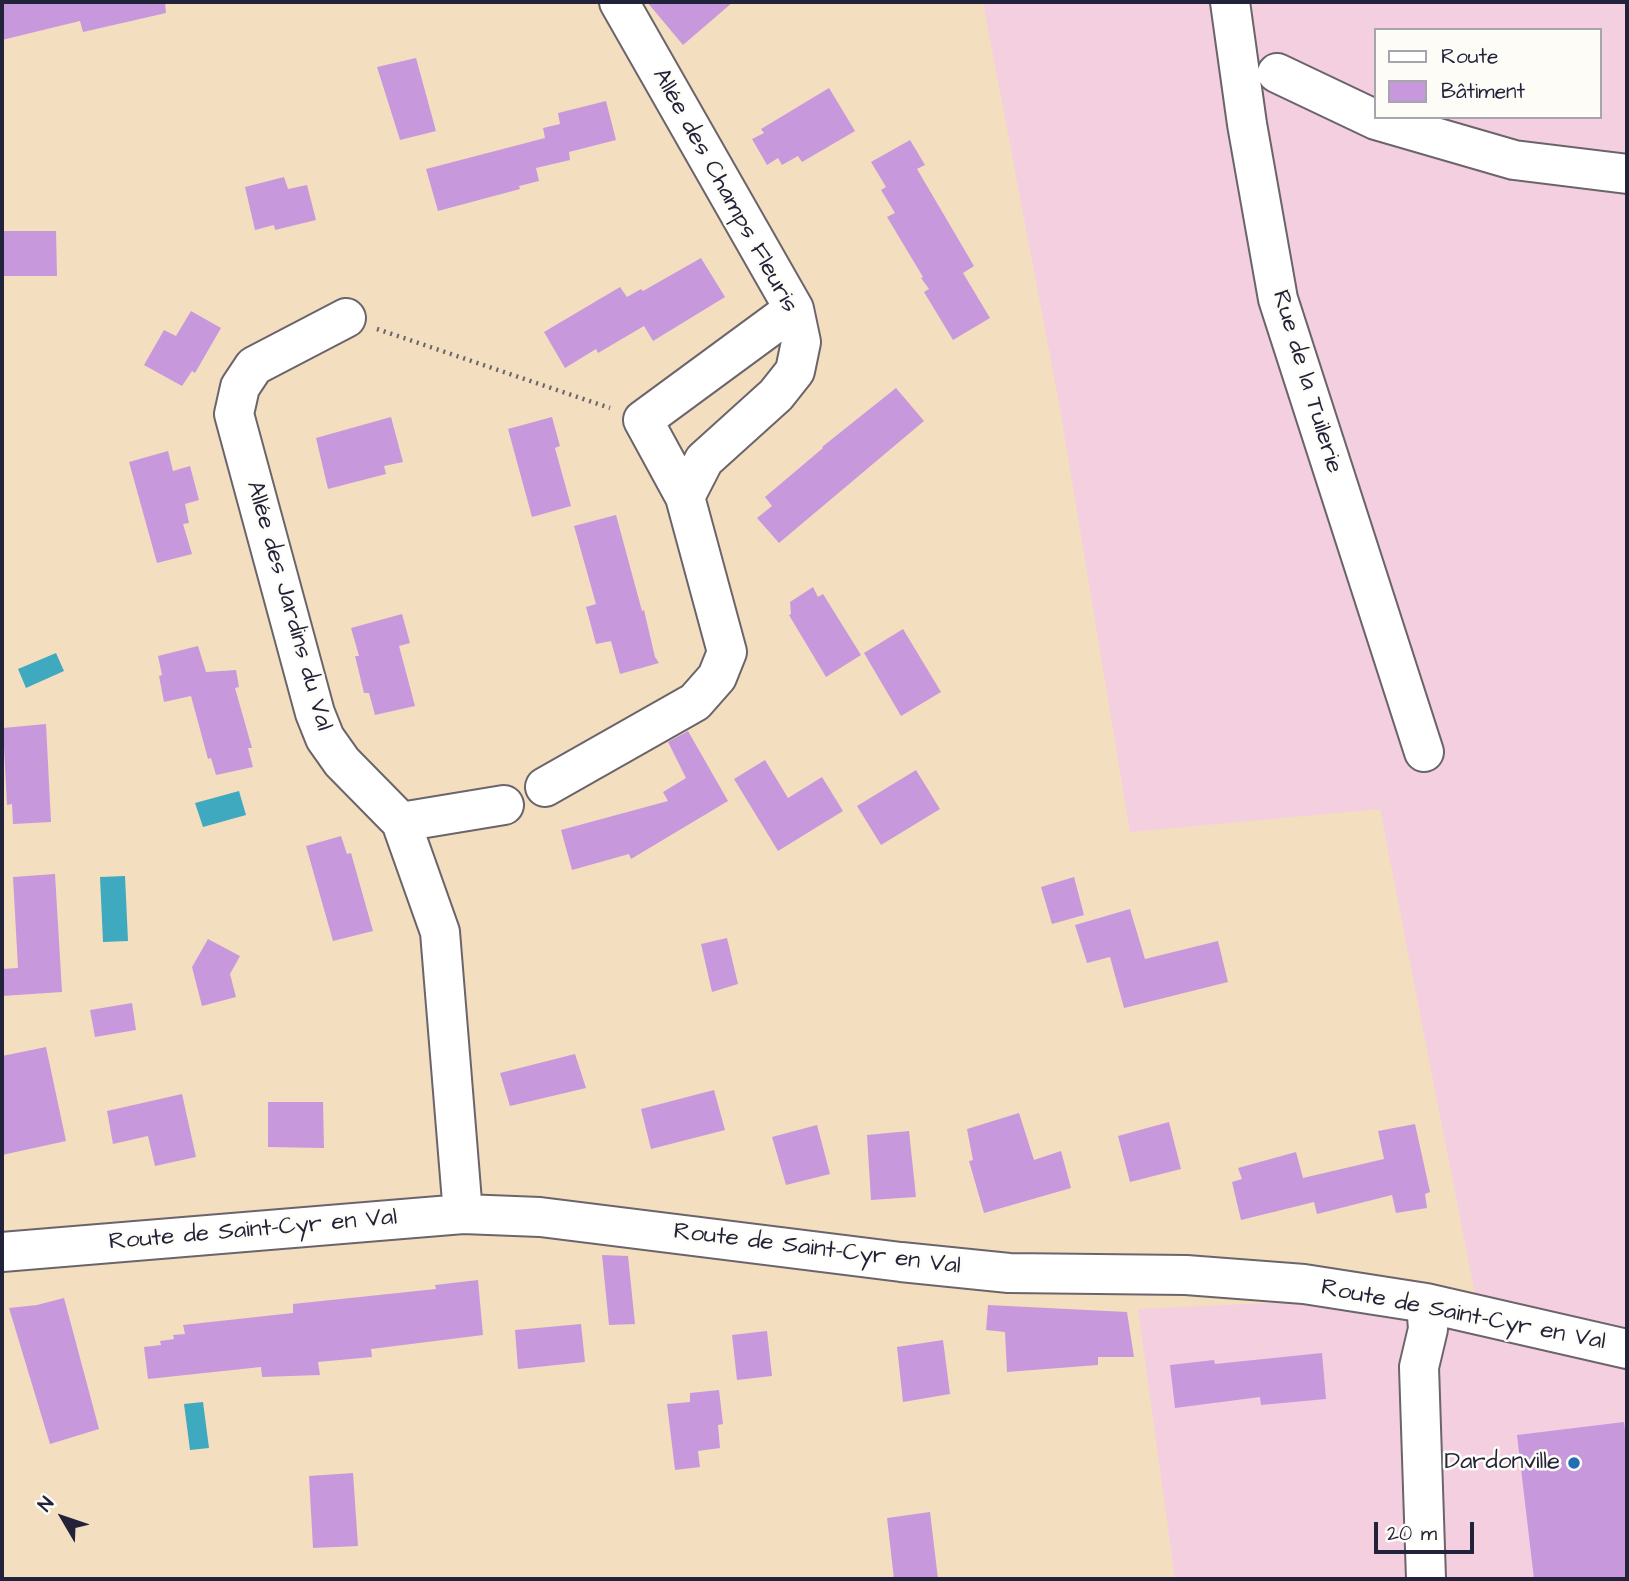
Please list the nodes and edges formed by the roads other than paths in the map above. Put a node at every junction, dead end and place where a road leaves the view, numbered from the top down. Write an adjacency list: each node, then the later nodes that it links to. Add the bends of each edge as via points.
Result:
1 (619, 2): 5 (street, Allée des Champs Fleuris)
2 (1230, 2): 8 (street, Rue de la Tuilerie, via 1279,299)
3 (1277, 73): 4 (street, via 1376,120 1514,160)
4 (1627, 174)
5 (794, 309): 7 (street, Allée des Champs Fleuris, via 801,342 795,371 776,396 704,460); 7 (street, via 643,419)
6 (346, 318): 11 (street, Allée des Jardins du Val, via 254,366 240,387 234,414 325,738)
7 (685, 498): 9 (street, via 727,652 717,677 695,702)
8 (1424, 752)
9 (545, 787)
10 (504, 805): 11 (street)
11 (401, 822): 12 (street, Allée des Jardins du Val, via 440,932)
12 (463, 1214): 13 (street, Route de Saint-Cyr en Val); 14 (street, Route de Saint-Cyr en Val, via 540,1217 1009,1273 1186,1275 1304,1284)
13 (2, 1252)
14 (1426, 1303): 15 (street, Route de Saint-Cyr en Val); 16 (street, via 1427,1329 1419,1367)
15 (1627, 1349)
16 (1426, 1579)

